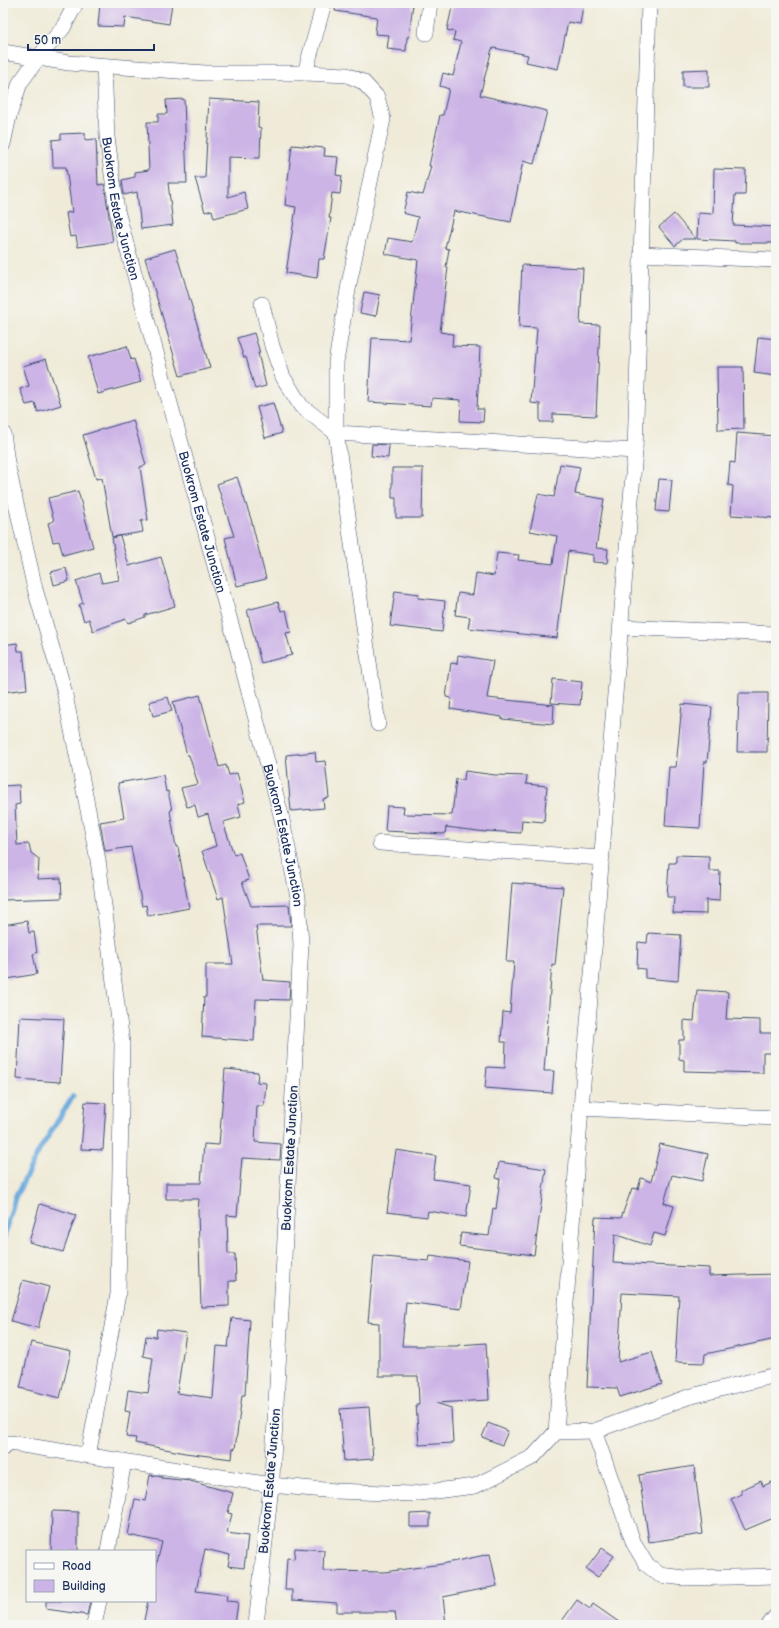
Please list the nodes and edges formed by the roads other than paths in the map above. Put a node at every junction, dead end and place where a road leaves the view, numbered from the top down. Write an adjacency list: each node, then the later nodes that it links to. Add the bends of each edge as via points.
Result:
1 (76, 3): 7 (street, via 63,28)
2 (324, 3): 9 (street)
3 (430, 3): 5 (street)
4 (649, 3): 11 (street)
5 (426, 33)
6 (3, 52): 7 (street)
7 (38, 58): 8 (street); 10 (street, via 20,83)
8 (104, 66): 9 (street, via 205,73); 30 (street, Buokrom Estate Junction, via 107,137 117,211 237,646 281,815 298,897 301,945)
9 (305, 73): 15 (street, via 347,75 363,82 377,97 383,119 349,284 336,362)
10 (3, 144)
11 (641, 254): 12 (street); 16 (street)
12 (776, 260)
13 (262, 304): 15 (street, via 272,346 283,377 301,406)
14 (3, 433): 28 (street, via 7,463 35,589 64,690 98,860 122,1043 118,1294)
15 (336, 433): 16 (street); 19 (street)
16 (635, 451): 17 (street)
17 (621, 627): 18 (street); 21 (street)
18 (776, 634)
19 (378, 724)
20 (380, 843): 21 (street)
21 (602, 858): 22 (street)
22 (581, 1108): 23 (street); 26 (street)
23 (776, 1118)
24 (776, 1375): 25 (street, via 688,1397)
25 (594, 1431): 26 (street); 32 (street, via 634,1544 646,1564 660,1575 684,1578)
26 (556, 1432): 30 (street, via 533,1457 475,1486 412,1494)
27 (3, 1448): 28 (street, via 10,1444)
28 (88, 1456): 29 (street)
29 (124, 1461): 30 (street); 31 (street)
30 (271, 1485): 36 (street, Buokrom Estate Junction)
31 (108, 1550)
32 (776, 1576)
33 (99, 1602): 35 (street)
34 (776, 1616): 37 (street)
35 (94, 1625)
36 (256, 1625)
37 (769, 1625)

